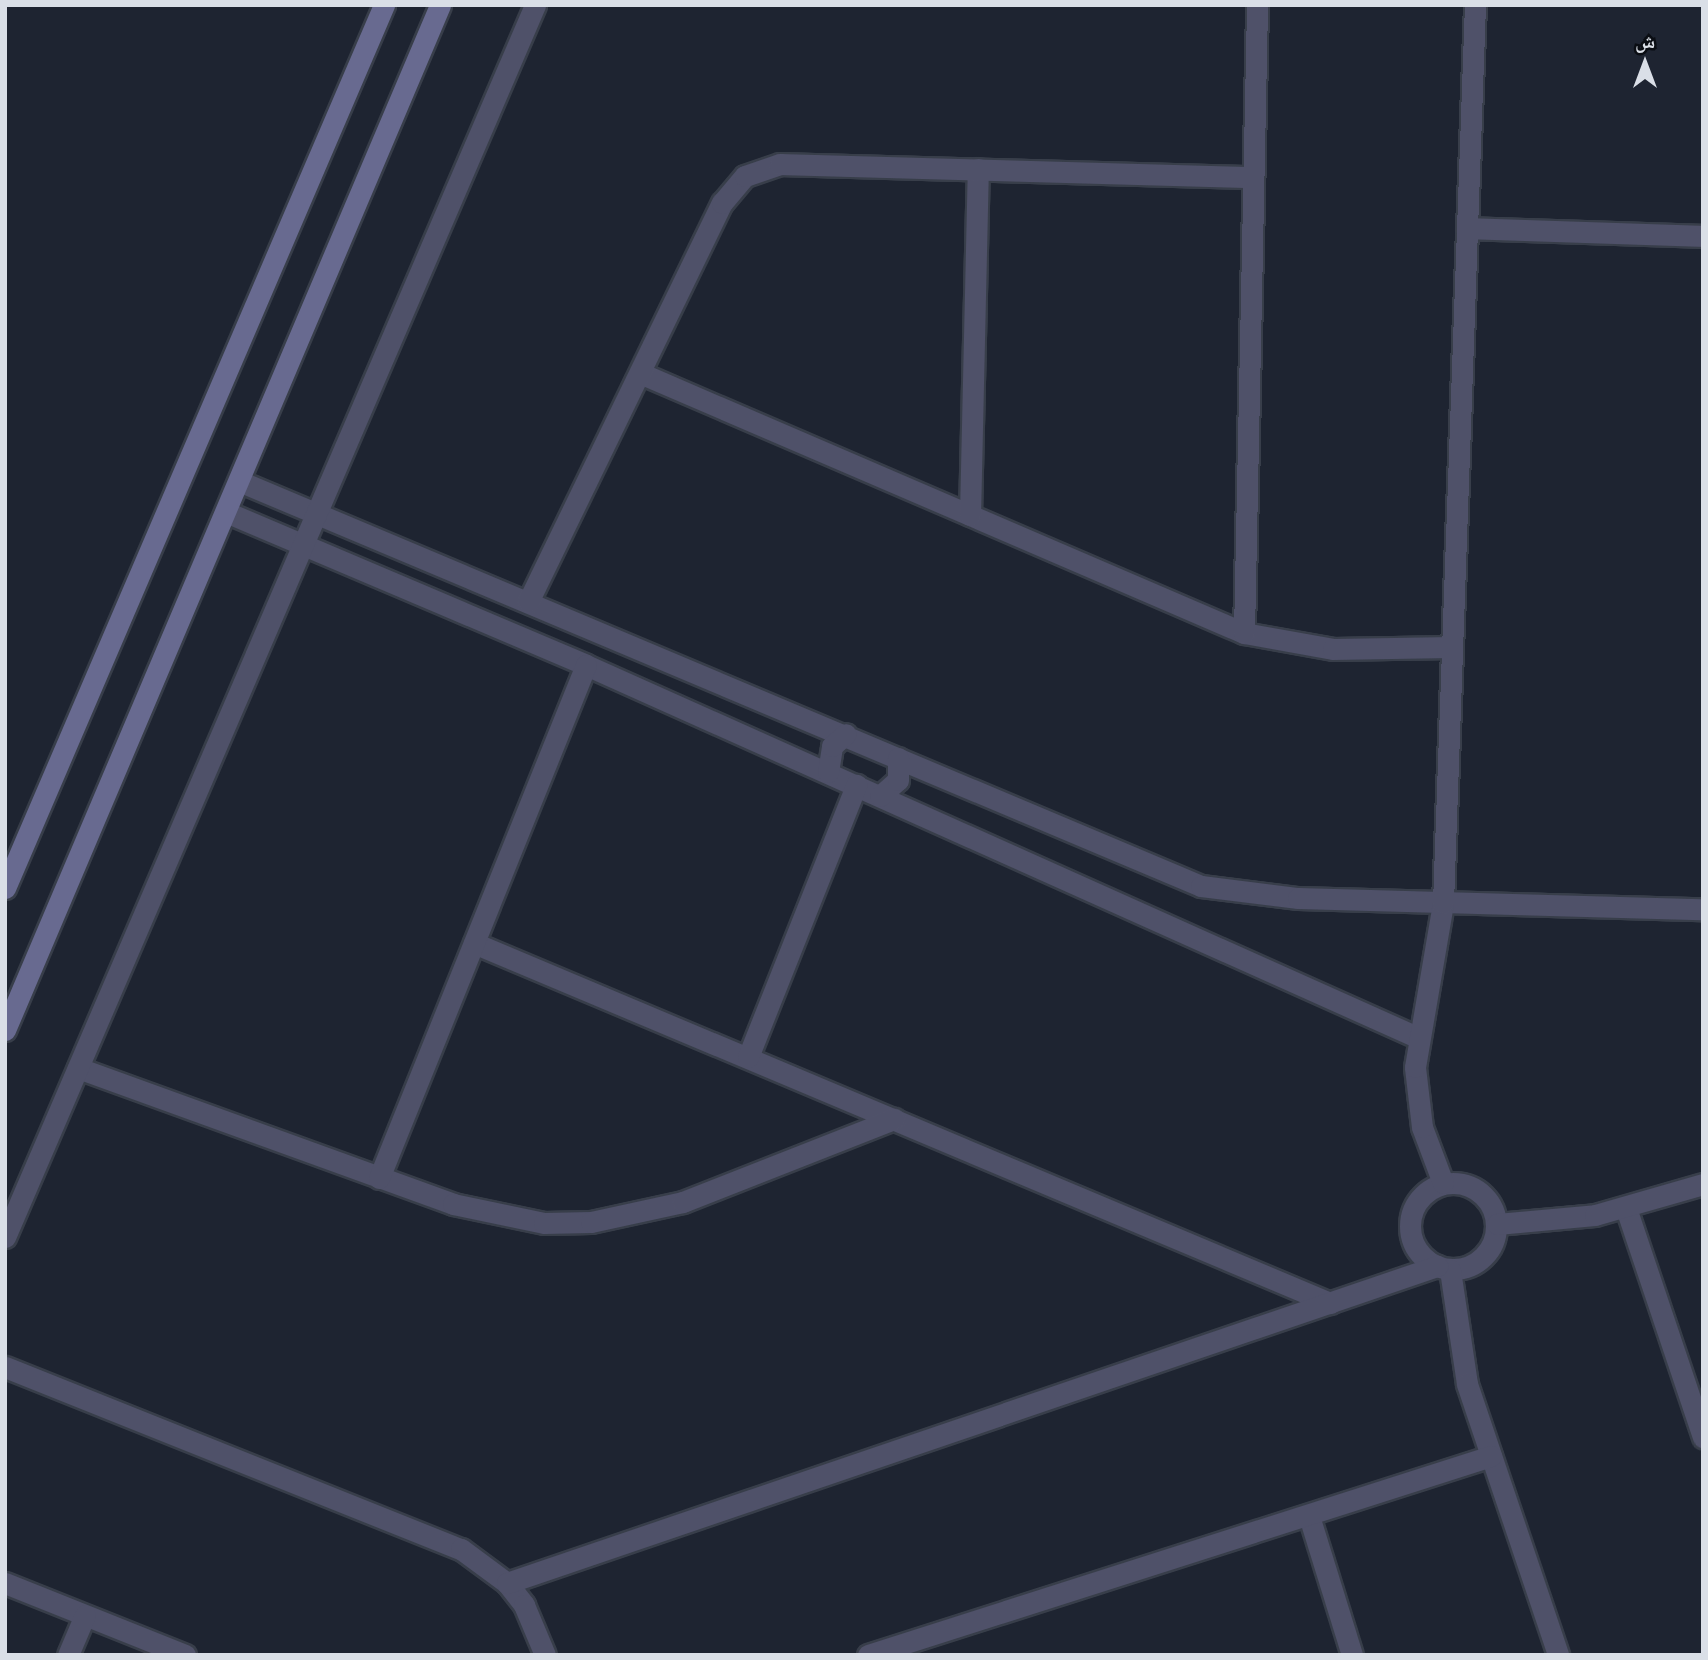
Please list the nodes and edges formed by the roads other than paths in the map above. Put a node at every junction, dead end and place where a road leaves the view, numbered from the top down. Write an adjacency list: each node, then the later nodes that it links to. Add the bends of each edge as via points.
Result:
1 (384, 5): 25 (street)
2 (440, 5): 11 (street)
3 (535, 5): 13 (street)
4 (1257, 5): 7 (street)
5 (1475, 5): 8 (street)
6 (978, 169): 7 (street); 10 (street, via 780,164 745,176 722,203); 14 (street)
7 (1253, 177): 17 (street)
8 (1466, 228): 9 (street); 18 (street)
9 (1703, 236)
10 (640, 373): 14 (street); 16 (street)
11 (239, 481): 12 (street); 13 (street)
12 (226, 512): 15 (street); 29 (street)
13 (315, 513): 15 (street); 16 (street)
14 (970, 515): 17 (street)
15 (302, 544): 19 (street); 32 (street)
16 (528, 601): 20 (street)
17 (1244, 633): 18 (street, via 1333,649)
18 (1452, 647): 26 (street)
19 (586, 665): 22 (street); 28 (street)
20 (846, 734): 21 (street); 22 (street, via 828,755)
21 (898, 758): 24 (street, via 898,780); 26 (street, via 1201,886 1265,897)
22 (828, 772): 23 (street)
23 (856, 785): 24 (street); 31 (street)
24 (880, 796): 30 (street)
25 (5, 888)
26 (1443, 903): 27 (street); 30 (street)
27 (1703, 909)
28 (474, 943): 31 (street); 34 (street)
29 (5, 1030)
30 (1417, 1037): 35 (street, via 1417,1097)
31 (748, 1057): 33 (street)
32 (78, 1068): 34 (street); 39 (street)
33 (894, 1119): 34 (street, via 683,1202 591,1222 498,1216); 41 (street)
34 (379, 1178)
35 (1443, 1184): 38 (street, via 1479,1191); 40 (street, via 1420,1198 1409,1223 1415,1249)
36 (1703, 1184): 37 (street)
37 (1626, 1208): 38 (street); 43 (street)
38 (1497, 1224): 40 (street, via 1483,1257)
39 (5, 1237)
40 (1443, 1268): 41 (street); 45 (street, via 1460,1361)
41 (1330, 1303): 48 (street)
42 (5, 1367): 48 (street, via 461,1549)
43 (1695, 1389): 44 (street)
44 (1703, 1437)
45 (1491, 1456): 46 (street); 55 (street)
46 (1309, 1516): 53 (street); 54 (street)
47 (5, 1583): 49 (street)
48 (507, 1583): 52 (street, via 524,1605)
49 (85, 1615): 50 (street); 51 (street)
50 (68, 1655)
51 (185, 1655)
52 (545, 1655)
53 (868, 1655)
54 (1352, 1655)
55 (1558, 1655)

